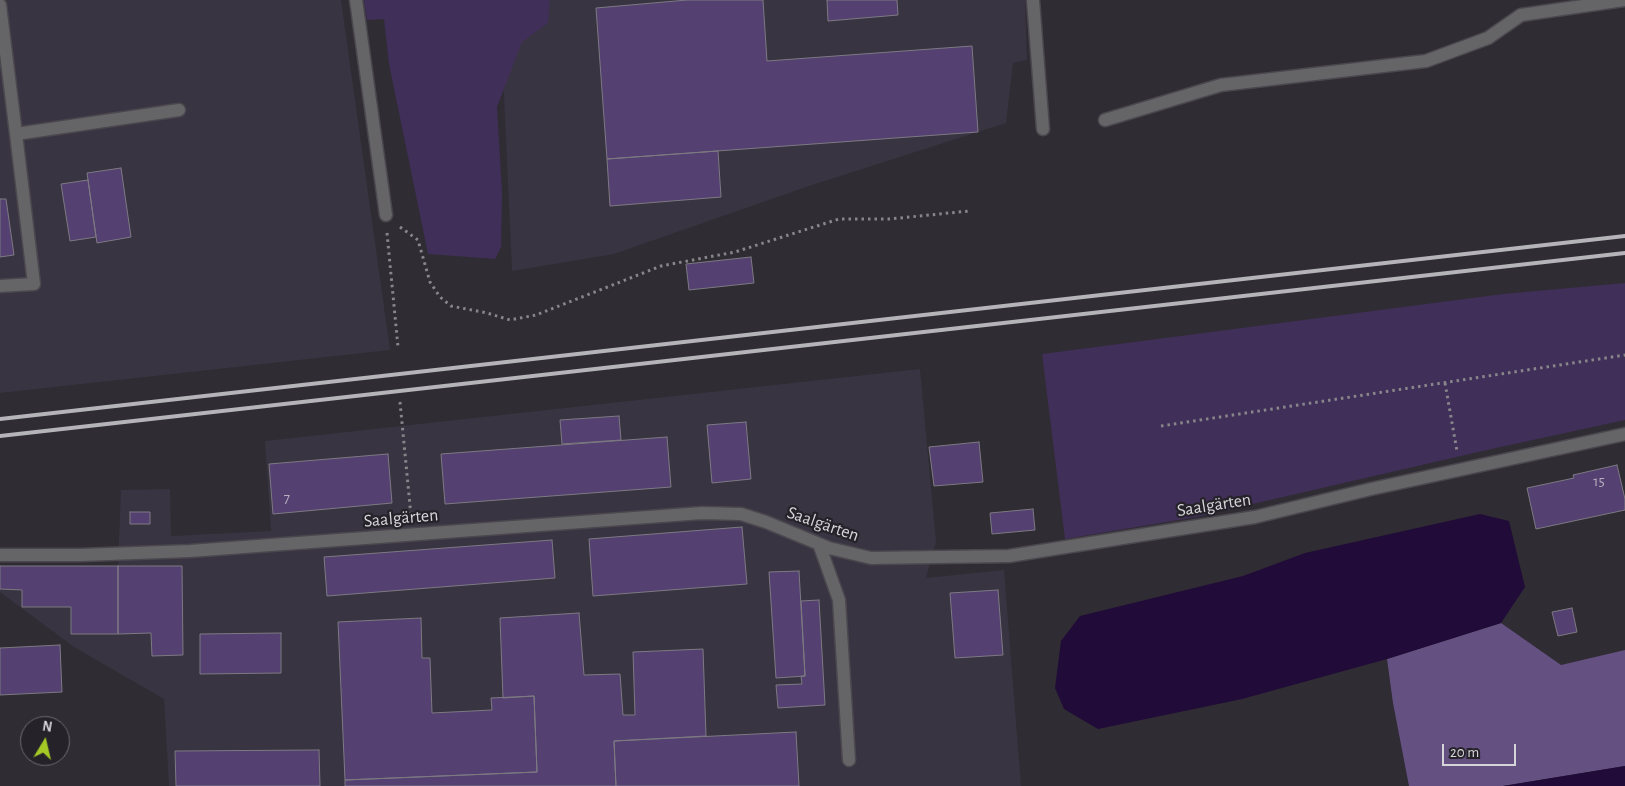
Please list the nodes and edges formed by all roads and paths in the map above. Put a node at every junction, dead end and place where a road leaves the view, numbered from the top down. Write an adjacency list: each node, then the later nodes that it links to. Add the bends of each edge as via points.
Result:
1 (356, 0): 10 (street)
2 (1033, 0): 7 (street)
3 (1624, 0): 6 (street, via 1521,15 1488,38 1426,62 1221,85)
4 (0, 5): 8 (street)
5 (179, 110): 8 (street)
6 (1105, 120)
7 (1043, 128)
8 (16, 134): 11 (street, via 34,284)
9 (969, 211): 10 (path, via 890,219 839,219 735,252 661,266 536,316 510,320 451,306 430,282 418,240)
10 (386, 215): 12 (path)
11 (0, 286)
12 (398, 347)
13 (1625, 355): 14 (path)
14 (1445, 383): 16 (path); 18 (path)
15 (400, 402): 19 (path)
16 (1161, 426)
17 (1625, 434): 18 (street, Saalgärten)
18 (1461, 469): 20 (street, Saalgärten, via 1255,517 1009,556 871,558)
19 (413, 535): 20 (street, Saalgärten, via 740,514); 21 (street, Saalgärten, via 190,551 81,556)
20 (819, 544): 22 (street, via 839,600)
21 (0, 555)
22 (849, 760)

